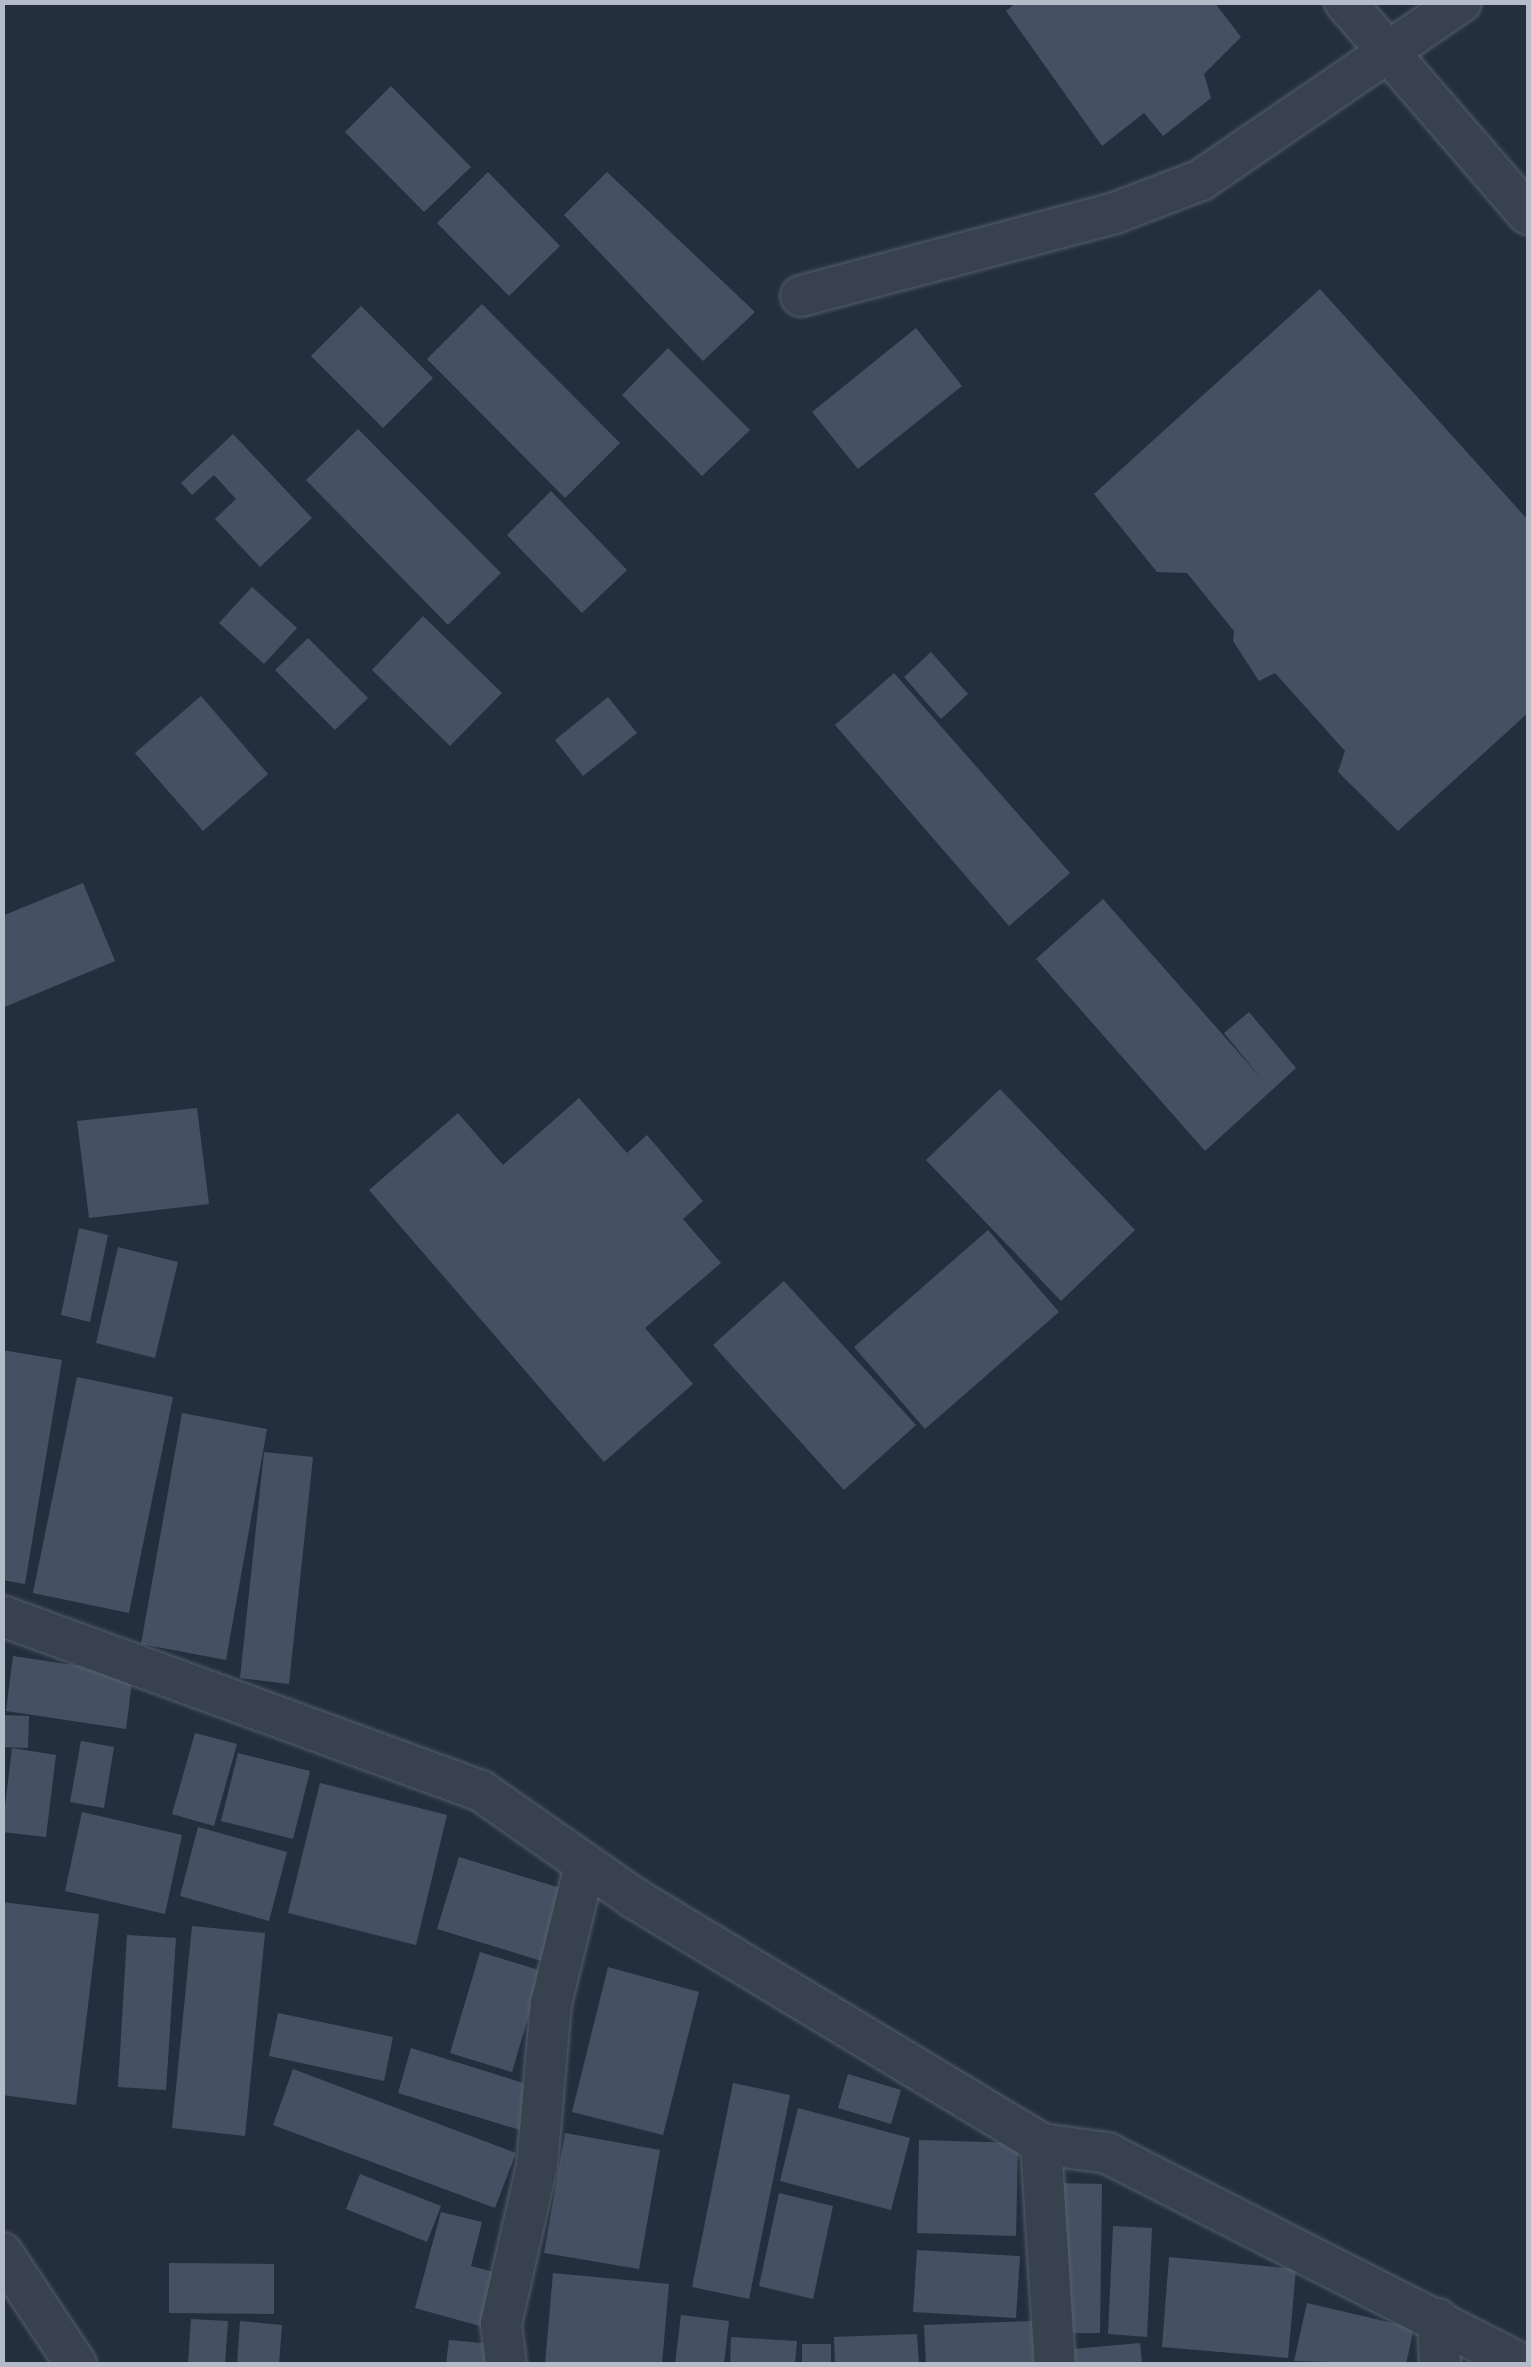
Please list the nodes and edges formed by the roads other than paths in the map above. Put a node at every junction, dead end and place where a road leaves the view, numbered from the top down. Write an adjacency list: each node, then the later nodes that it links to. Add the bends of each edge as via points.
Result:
1 (1345, 2): 3 (street)
2 (1461, 2): 3 (street)
3 (1387, 58): 4 (street); 5 (street, via 1201,180 1116,213)
4 (1528, 214)
5 (800, 296)
6 (2, 1616): 7 (street, via 482,1791)
7 (585, 1864): 8 (street); 12 (street, via 551,2004 537,2166 502,2324)
8 (1041, 2144): 10 (street, via 1108,2152); 13 (street)
9 (2, 2252): 11 (street)
10 (1438, 2319): 14 (street); 15 (street)
11 (76, 2364)
12 (506, 2364)
13 (1055, 2364)
14 (1440, 2364)
15 (1522, 2364)

